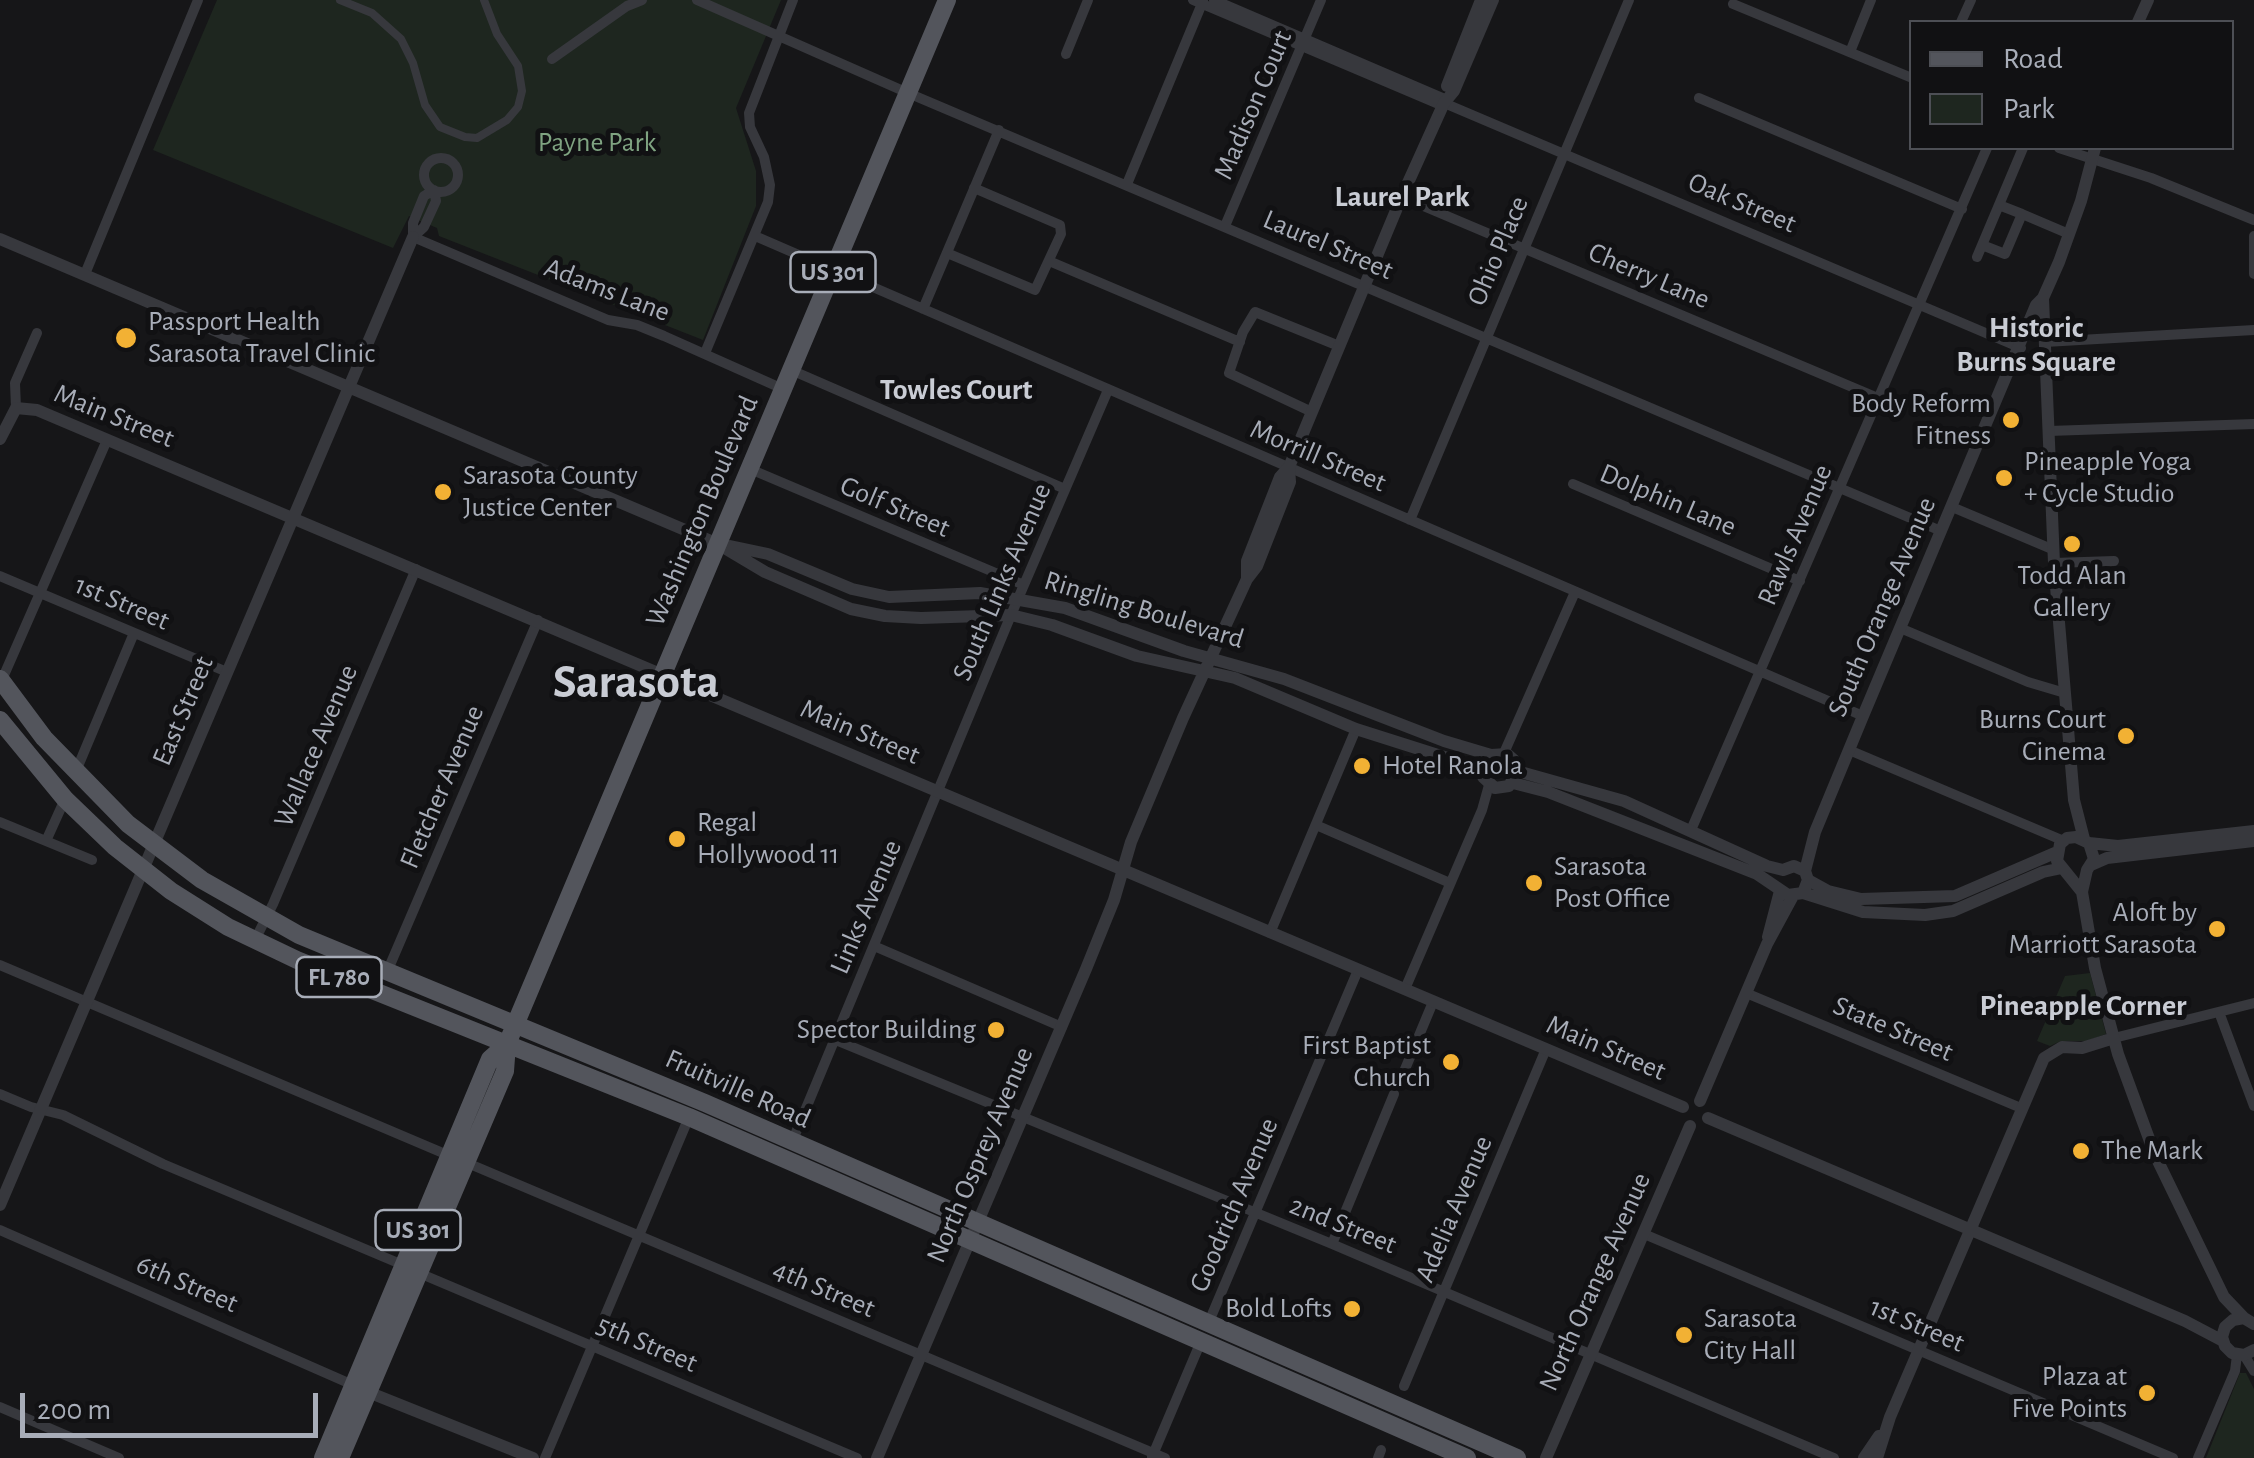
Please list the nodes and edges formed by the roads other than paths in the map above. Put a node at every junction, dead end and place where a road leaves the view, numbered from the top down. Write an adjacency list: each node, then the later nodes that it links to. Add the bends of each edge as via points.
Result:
1 (198, 0): 51 (street)
2 (340, 0): 3 (street, via 372,13 400,39 440,127 477,138 507,120 522,91 518,66)
3 (484, 0)
4 (642, 0): 21 (street)
5 (697, 0): 17 (street, Laurel Street)
6 (792, 0): 17 (street)
7 (947, 0): 23 (main road, Washington Boulevard / US 301)
8 (1088, 0): 20 (street)
9 (1214, 0): 18 (street)
10 (1321, 0): 18 (street, Madison Court)
11 (1481, 0): 25 (street)
12 (1493, 0): 25 (street)
13 (1629, 0): 29 (street, Ohio Place)
14 (1872, 0): 19 (street)
15 (1199, 1): 18 (street); 31 (street)
16 (1734, 4): 19 (street)
17 (778, 35): 23 (street, Laurel Street); 41 (street, via 749,113 770,185)
18 (1303, 42): 25 (street, Oak Street); 39 (street, Madison Court)
19 (1850, 52): 22 (street)
20 (1066, 54)
21 (552, 60)
22 (1909, 77)
23 (908, 93): 26 (street, Laurel Street); 50 (main road, Washington Boulevard / US 301)
24 (1699, 98): 36 (street)
25 (1444, 103): 29 (street, Oak Street); 34 (street, North Osprey Avenue)
26 (999, 130): 31 (street, Laurel Street); 32 (street)
27 (1986, 150): 36 (street, Rawls Avenue)
28 (2023, 150): 35 (street)
29 (1564, 152): 46 (street, Ohio Place); 55 (street, Oak Street)
30 (2094, 153): 38 (street); 40 (street, South Orange Avenue)
31 (1126, 184): 39 (street, Laurel Street)
32 (974, 188): 47 (street); 49 (street, via 1060,224)
33 (434, 190): 43 (street, East Street, via 424,196)
34 (1402, 197): 46 (street, Cherry Lane); 53 (street, North Osprey Avenue)
35 (1999, 205): 37 (street); 45 (street)
36 (1962, 209): 55 (street, Rawls Avenue)
37 (2022, 214): 40 (street); 45 (street, via 2005,254)
38 (2254, 220)
39 (1225, 226): 53 (street, Laurel Street)
40 (2069, 234): 54 (street, South Orange Avenue)
41 (755, 236): 50 (street, Morrill Street); 64 (street)
42 (2254, 236): 52 (street)
43 (413, 237): 64 (street, Adams Lane, via 608,320); 66 (street, East Street)
44 (0, 239): 51 (street, Ringling Boulevard)
45 (1982, 244): 48 (street)
46 (1524, 247): 59 (street, Ohio Place); 69 (street, Cherry Lane)
47 (947, 253): 49 (street, via 1032,290); 56 (street)
48 (1976, 257)
49 (1050, 261): 60 (street)
50 (833, 270): 56 (street, Morrill Street); 65 (main road, Washington Boulevard / US 301)
51 (85, 274): 66 (street, Ringling Boulevard)
52 (2254, 274)
53 (1364, 286): 59 (street, Laurel Street); 62 (street, North Osprey Avenue)
54 (2043, 302): 61 (street); 63 (street, South Orange Avenue, via 2036,305)
55 (1921, 304): 63 (street, Oak Street); 69 (street, Rawls Avenue)
56 (924, 310): 68 (street, Morrill Street)
57 (2254, 330): 61 (street)
58 (37, 333): 70 (street, via 16,383)
59 (1486, 338): 79 (street, Laurel Street); 83 (street, Ohio Place)
60 (1240, 342): 62 (street, via 1255,312); 71 (street, via 1232,376)
61 (2045, 342): 73 (street)
62 (1338, 346): 71 (street, North Osprey Avenue)
63 (2021, 348): 81 (street, South Orange Avenue)
64 (705, 353): 67 (street, Adams Lane)
65 (792, 370): 67 (main road, Washington Boulevard / US 301); 80 (street)
66 (348, 385): 82 (street, East Street); 85 (street, Ringling Boulevard)
67 (783, 390): 77 (main road, Washington Boulevard / US 301)
68 (1108, 390): 76 (street, Morrill Street); 80 (street, South Links Avenue)
69 (1878, 398): 79 (street, Rawls Avenue)
70 (16, 408): 74 (street); 75 (street, Main Street, via 38,410)
71 (1312, 412): 76 (street, North Osprey Avenue)
72 (2254, 424): 73 (street)
73 (2049, 431): 86 (street)
74 (0, 439)
75 (107, 440): 82 (street, Main Street); 91 (street)
76 (1288, 467): 83 (street, Morrill Street); 98 (street, North Osprey Avenue)
77 (750, 469): 85 (main road, Washington Boulevard / US 301); 92 (street, Golf Street)
78 (1573, 484): 90 (street, Dolphin Lane)
79 (1840, 487): 84 (street, Laurel Street); 90 (street, Rawls Avenue)
80 (1066, 489): 92 (street, South Links Avenue)
81 (1952, 507): 84 (street, South Orange Avenue); 86 (street)
82 (293, 516): 88 (street, Main Street); 100 (street, East Street)
83 (1410, 520): 93 (street, Morrill Street)
84 (1942, 531): 96 (street, South Orange Avenue)
85 (718, 544): 92 (street, Ringling Boulevard, via 768,554 852,590 889,598); 94 (street, Ringling Boulevard, via 851,609 921,618); 102 (main road, Washington Boulevard / US 301)
86 (2054, 556): 87 (street); 104 (street)
87 (2114, 561)
88 (416, 569): 95 (street, Main Street); 135 (street, Wallace Avenue)
89 (0, 576): 91 (street, 1st Street)
90 (1800, 582): 99 (street, Rawls Avenue)
91 (39, 592): 97 (street, 1st Street); 103 (street)
92 (1021, 592): 94 (street, South Links Avenue); 98 (street, Ringling Boulevard)
93 (1575, 592): 99 (street, Morrill Street); 109 (street)
94 (1010, 615): 101 (street, Ringling Boulevard); 113 (street, South Links Avenue)
95 (538, 620): 102 (street, Main Street); 141 (street, Fletcher Avenue)
96 (1900, 628): 104 (street); 105 (street, South Orange Avenue)
97 (134, 632): 100 (street, 1st Street); 110 (street)
98 (1212, 658): 101 (street, North Osprey Avenue); 109 (street, Ringling Boulevard)
99 (1759, 671): 105 (street, Morrill Street); 118 (street, Rawls Avenue)
100 (227, 672): 124 (street, East Street)
101 (1206, 672): 107 (street, Ringling Boulevard, via 1264,688); 129 (street, North Osprey Avenue)
102 (663, 676): 113 (street, Main Street); 148 (main road, Washington Boulevard / US 301)
103 (1, 682): 110 (main road, Fruitville Road / FL 780)
104 (2065, 693): 115 (street)
105 (1863, 716): 108 (street, South Orange Avenue)
106 (0, 720): 114 (main road, Fruitville Road / FL 780)
107 (1356, 729): 112 (street, Ringling Boulevard, via 1460,762); 117 (street)
108 (1849, 750): 120 (street, South Orange Avenue); 125 (street)
109 (1497, 754): 111 (street, via 1513,758); 112 (street, via 1482,764)
110 (76, 772): 124 (main road, Fruitville Road / FL 780)
111 (1515, 777): 112 (street, via 1502,788); 118 (street, via 1624,801); 133 (street)
112 (1485, 779): 132 (street, via 1482,810)
113 (939, 792): 129 (street, Main Street); 138 (street, Links Avenue)
114 (65, 799): 121 (street); 130 (main road, Fruitville Road / FL 780)
115 (2074, 800): 122 (street); 125 (street)
116 (0, 822): 121 (street)
117 (1316, 826): 132 (street); 136 (street)
118 (1691, 830): 127 (street, via 1738,854)
119 (2254, 830): 122 (street, via 2118,846)
120 (1815, 832): 127 (street, South Orange Avenue); 133 (street, South Orange Avenue)
121 (46, 840): 126 (street)
122 (2087, 841): 125 (street); 128 (street, via 2094,852)
123 (2254, 841): 128 (street, via 2108,858)
124 (154, 844): 130 (street, East Street); 135 (main road, Fruitville Road / FL 780)
125 (2063, 844): 131 (street); 133 (street, via 1955,896 1861,900)
126 (92, 860)
127 (1787, 868): 133 (street); 133 (street, South Orange Avenue, via 1777,878)
128 (2089, 868): 131 (street); 134 (street)
129 (1123, 869): 136 (street, Main Street); 149 (street, North Osprey Avenue)
130 (144, 870): 137 (main road, Fruitville Road / FL 780); 144 (street, East Street)
131 (2066, 871): 133 (street, via 2043,872 1953,911 1925,914 1863,912); 134 (street)
132 (1450, 883): 142 (street)
133 (1794, 886): 143 (street, South Orange Avenue)
134 (2082, 892): 150 (street)
135 (266, 918): 137 (street, Wallace Avenue); 141 (main road, Fruitville Road / FL 780)
136 (1270, 933): 140 (street, Main Street)
137 (254, 940): 152 (main road, Fruitville Road / FL 780)
138 (874, 946): 149 (street); 151 (street, Links Avenue)
139 (0, 965): 144 (street, 4th Street)
140 (1358, 970): 142 (street, Main Street); 170 (street, Goodrich Avenue)
141 (387, 972): 148 (main road, Fruitville Road / FL 780)
142 (1405, 990): 145 (street, Main Street)
143 (1746, 993): 157 (street, South Orange Avenue); 160 (street, State Street)
144 (86, 1001): 161 (street, East Street); 167 (street, 4th Street)
145 (1433, 1002): 153 (street, Main Street); 154 (street)
146 (2254, 1002): 147 (street)
147 (2218, 1012): 150 (street); 158 (street)
148 (516, 1025): 152 (main road, Washington Boulevard / US 301); 166 (main road, Fruitville Road)
149 (1062, 1027): 163 (street, North Osprey Avenue)
150 (2114, 1038): 160 (street, via 2053,1050); 179 (street, via 2156,1155)
151 (833, 1040): 163 (street, 2nd Street); 166 (street, Links Avenue)
152 (507, 1044): 162 (main road, Fruitville Road); 167 (main road, Washington Boulevard / US 301, via 505,1071)
153 (1546, 1049): 159 (street, Main Street); 178 (street, Adelia Avenue)
154 (1403, 1074)
155 (0, 1094): 161 (street, 5th Street)
156 (1394, 1094): 176 (street)
157 (1700, 1101): 159 (street); 164 (street)
158 (2254, 1106)
159 (1683, 1107): 165 (street)
160 (2021, 1108): 172 (street)
161 (40, 1109): 169 (street, East Street); 177 (street, 5th Street)
162 (689, 1117): 168 (main road, Fruitville Road); 175 (street)
163 (1023, 1118): 170 (street, 2nd Street); 173 (street, North Osprey Avenue)
164 (1708, 1118): 165 (street); 172 (street)
165 (1690, 1126): 174 (street, North Orange Avenue)
166 (792, 1143): 168 (street, Links Avenue); 173 (main road, Fruitville Road)
167 (457, 1159): 175 (street, 4th Street); 177 (main road, Washington Boulevard / US 301)
168 (786, 1162): 173 (main road, Fruitville Road)
169 (0, 1205)
170 (1254, 1214): 176 (street, 2nd Street); 181 (street, Goodrich Avenue)
171 (0, 1230): 191 (street, 6th Street)
172 (1970, 1230): 182 (street, via 2185,1321); 185 (street)
173 (974, 1233): 181 (main road, Fruitville Road); 183 (main road, Fruitville Road); 188 (street, North Osprey Avenue)
174 (1644, 1234): 185 (street, 1st Street); 186 (street, North Orange Avenue)
175 (639, 1236): 184 (street); 188 (street, 4th Street)
176 (1332, 1244): 178 (street, 2nd Street)
177 (411, 1269): 184 (street, 5th Street); 191 (main road, Washington Boulevard / US 301); 191 (main road, Washington Boulevard / US 301, via 379,1368)
178 (1443, 1291): 186 (street, 2nd Street); 190 (street, Adelia Avenue)
179 (2224, 1297): 180 (street); 182 (street)
180 (2251, 1321): 182 (street)
181 (1208, 1325): 183 (street, Goodrich Avenue); 203 (main road, Fruitville Road)
182 (2226, 1330): 187 (street, via 2228,1350)
183 (1200, 1343): 194 (street, Goodrich Avenue); 202 (main road, Fruitville Road)
184 (592, 1345): 199 (street); 200 (street, 5th Street)
185 (1919, 1351): 193 (street); 208 (street, 1st Street)
186 (1591, 1353): 204 (street, North Orange Avenue); 205 (street, 2nd Street)
187 (2245, 1353): 189 (street); 209 (street)
188 (921, 1354): 194 (street, 4th Street); 201 (street, North Osprey Avenue)
189 (2254, 1370)
190 (1404, 1386)
191 (361, 1389): 196 (main road, Washington Boulevard / US 301); 197 (main road, Washington Boulevard / US 301); 198 (street, 6th Street)
192 (0, 1407): 195 (street)
193 (1890, 1417): 206 (street); 207 (street)
194 (1157, 1456)
195 (119, 1458)
196 (322, 1458)
197 (340, 1458)
198 (534, 1458)
199 (545, 1458)
200 (857, 1458)
201 (877, 1458)
202 (1467, 1458)
203 (1517, 1458)
204 (1546, 1458)
205 (1834, 1458)
206 (1864, 1458)
207 (1877, 1458)
208 (2172, 1458)
209 (2198, 1458)

